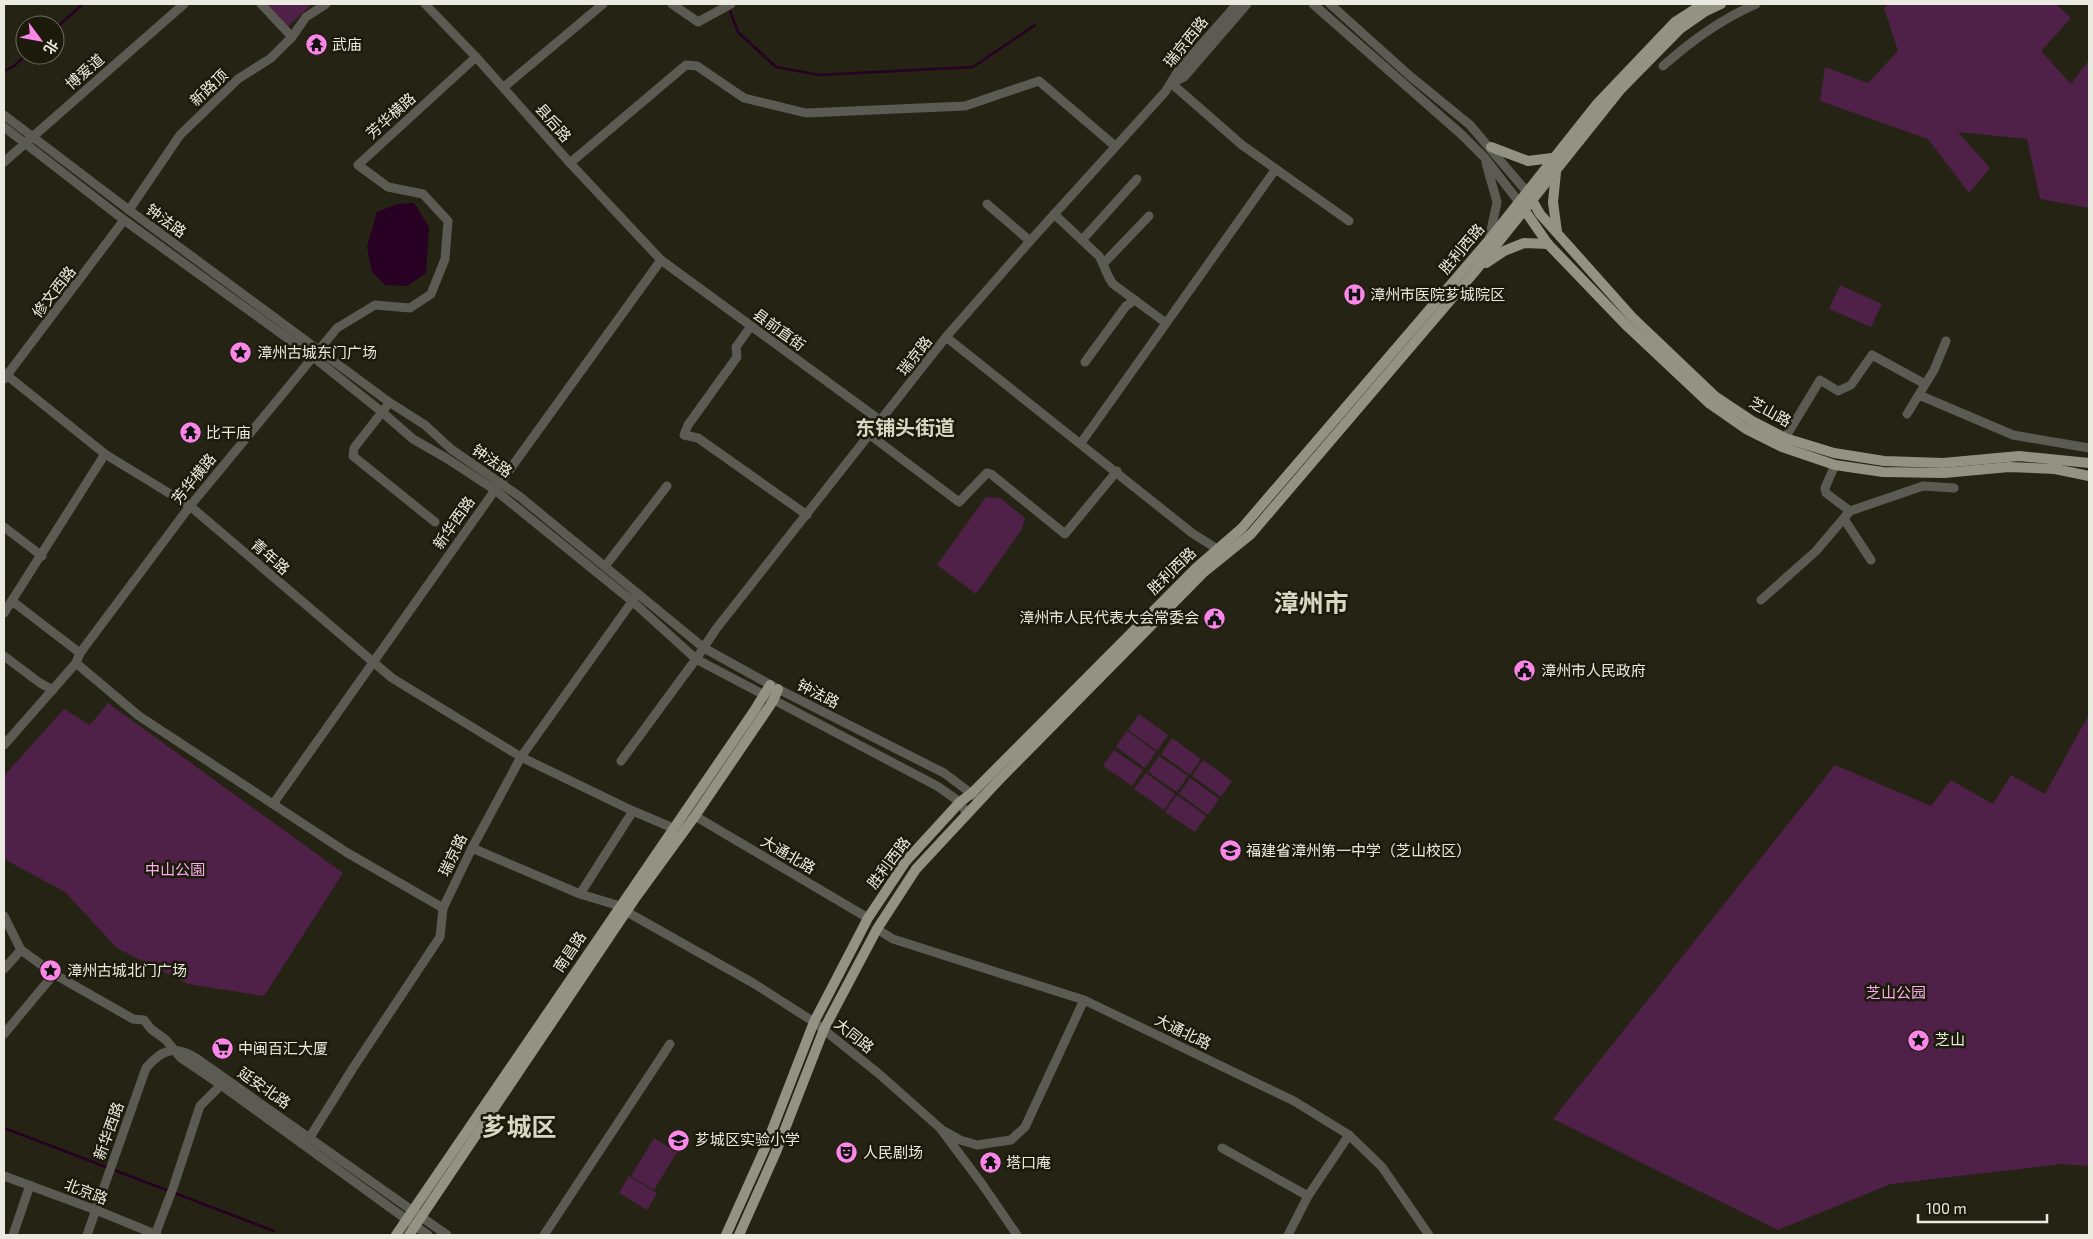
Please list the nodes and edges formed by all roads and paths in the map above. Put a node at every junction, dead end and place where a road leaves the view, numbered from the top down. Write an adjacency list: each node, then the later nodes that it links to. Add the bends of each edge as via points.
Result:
1 (184, 4): 22 (street, 博爱道)
2 (261, 4): 15 (street)
3 (326, 4): 15 (street, 新路顶, via 306,17)
4 (426, 4): 16 (street, 县后路)
5 (603, 4): 19 (street)
6 (672, 4): 7 (street, via 698,22)
7 (731, 4)
8 (1330, 4): 24 (street, via 1470,125)
9 (1721, 4): 13 (main road)
10 (1756, 4): 14 (street)
11 (1244, 5): 18 (street, 瑞京西路, via 1178,71)
12 (1313, 5): 25 (street)
13 (1704, 8): 14 (street); 26 (main road, 胜利西路, via 1675,22 1596,105); 30 (main road, via 1622,89)
14 (1714, 26): 17 (street)
15 (292, 37): 35 (street, 新路顶, via 271,58 238,79 180,135)
16 (476, 56): 19 (street, 县后路); 53 (street, 芳华横路, via 358,165 388,187 423,194 448,221 445,258 431,294 410,308 375,305 337,328)
17 (1663, 66)
18 (1171, 83): 23 (street, 瑞京路); 29 (street)
19 (504, 87): 28 (street, 县后路)
20 (4, 115): 22 (street, 钟法路)
21 (4, 128): 22 (street, 钟法路)
22 (28, 140): 27 (street, 博爱道); 35 (street, 钟法路); 38 (street, 钟法路)
23 (1115, 146): 28 (street, via 1039,81 965,106 806,113 744,98 697,66 686,65); 36 (street, 瑞京路)
24 (1491, 148): 26 (main road, via 1528,161); 32 (street)
25 (1485, 158): 34 (street); 42 (street, via 1497,202)
26 (1552, 158): 32 (main road, 胜利西路)
27 (4, 162)
28 (570, 164): 45 (street, 县后路)
29 (1275, 170): 39 (street); 49 (street)
30 (1556, 171): 32 (main road); 40 (main road, via 1553,202)
31 (1137, 179): 41 (street)
32 (1530, 196): 34 (main road, 胜利西路); 40 (main road, 芝山路, via 1540,214)
33 (987, 204): 43 (street)
34 (1521, 206): 42 (main road, 胜利西路); 44 (main road); 47 (main road)
35 (129, 210): 53 (street, 钟法路)
36 (1054, 214): 41 (street); 43 (street, 瑞京路)
37 (1149, 216): 46 (street)
38 (124, 220): 54 (street, 钟法路); 56 (street, 修文西路)
39 (1349, 221)
40 (1557, 233): 64 (main road, 芝山路, via 1632,317 1716,397)
41 (1082, 240): 46 (street)
42 (1489, 240): 81 (main road, 胜利西路)
43 (1030, 241): 51 (street, 瑞京路)
44 (1548, 244): 47 (main road, via 1524,242); 69 (main road, via 1625,324 1710,404 1746,429)
45 (661, 260): 50 (street, 县前直街); 73 (street, 新华西路)
46 (1104, 263): 48 (street, via 1106,276)
47 (1477, 269): 81 (main road, via 1250,534)
48 (1135, 300): 49 (street); 55 (street, via 1126,306)
49 (1166, 323): 65 (street)
50 (751, 326): 62 (street, 县前直街); 77 (street, via 736,347 737,357 688,425 684,436 698,438)
51 (946, 337): 62 (street, 瑞京路); 65 (street)
52 (1946, 341): 57 (street)
53 (319, 349): 54 (street, 芳华横路); 59 (street, 钟法路)
54 (312, 356): 60 (street, 钟法路); 75 (street, 芳华横路)
55 (1085, 362)
56 (5, 376): 67 (street, 青年路)
57 (1926, 384): 58 (street); 64 (street, via 1872,355 1851,385 1838,390 1820,380)
58 (1919, 395): 61 (street); 66 (street, via 2013,435)
59 (389, 402): 60 (street); 73 (street, 钟法路, via 425,425)
60 (382, 412): 73 (street, 钟法路, via 412,439); 79 (street, via 354,448 353,456)
61 (1907, 414)
62 (881, 421): 63 (street, 瑞京路)
63 (870, 436): 70 (street, via 959,502 987,472 991,474 1065,534); 77 (street, 瑞京路)
64 (1785, 438): 68 (main road, 芝山路, via 1834,453 1884,461 1943,464 2019,456)
65 (1081, 443): 70 (street)
66 (2089, 447): 68 (street)
67 (105, 454): 75 (street, 青年路); 82 (street)
68 (2086, 462)
69 (1835, 465): 71 (main road, via 1883,472 1944,474 2009,467 2055,469); 76 (street, via 1824,488)
70 (1116, 472): 81 (street, via 1192,533)
71 (2089, 476)
72 (667, 486): 84 (street)
73 (497, 487): 84 (street, 钟法路, via 519,496); 87 (street, 钟法路); 94 (street, 新华西路)
74 (1954, 488): 76 (street, via 1924,486)
75 (190, 506): 91 (street, 芳华横路); 94 (street, 青年路)
76 (1850, 511): 78 (street)
77 (807, 515): 90 (street, 瑞京路)
78 (1844, 519): 83 (street); 86 (street, via 1816,551)
79 (435, 522)
80 (4, 527): 82 (street)
81 (1221, 551): 102 (main road, 胜利西路)
82 (42, 556): 88 (street)
83 (1871, 560)
84 (606, 565): 85 (street, 钟法路)
85 (639, 592): 87 (street, 瑞京路); 90 (street, 钟法路)
86 (1761, 600)
87 (632, 601): 93 (street, 钟法路); 100 (street, 瑞京路)
88 (12, 602): 89 (street); 91 (street)
89 (4, 613)
90 (704, 648): 93 (street, 瑞京路); 96 (street, 钟法路)
91 (80, 653): 95 (street, 芳华横路)
92 (4, 656): 97 (street)
93 (696, 659): 98 (street, 钟法路); 101 (street, 瑞京路)
94 (372, 662): 100 (street, 青年路, via 392,678); 104 (street, 新华西路)
95 (76, 663): 97 (street, 芳华横路); 104 (street, via 139,716)
96 (774, 687): 98 (main road, 南昌路); 102 (street, 钟法路, via 944,773)
97 (53, 690): 99 (street, 芳华横路)
98 (768, 698): 103 (street, 钟法路, via 937,786); 107 (main road, 南昌路); 108 (main road, 南昌路)
99 (4, 745)
100 (521, 756): 105 (street, 青年路); 109 (street, 瑞京路)
101 (621, 760)
102 (976, 797): 103 (main road, 胜利西路); 106 (main road)
103 (960, 802): 106 (street, 钟法路); 114 (main road, 胜利西路, via 906,860)
104 (273, 804): 111 (street, via 346,852)
105 (633, 811): 108 (street, 青年路); 110 (street)
106 (968, 814): 115 (main road, via 916,869)
107 (695, 816): 112 (main road, 南昌路); 114 (street, 大通北路)
108 (673, 828): 112 (main road, 南昌路)
109 (472, 848): 110 (street, 大同路); 111 (street, 瑞京路)
110 (580, 894): 112 (street, 大同路)
111 (443, 908): 128 (street, 瑞京路, via 440,938)
112 (623, 909): 120 (street, 大同路, via 753,983); 134 (main road, 南昌路); 135 (main road, 南昌路)
113 (4, 916): 116 (street)
114 (868, 918): 120 (main road, 胜利西路)
115 (877, 929): 119 (street, 大通北路, via 892,939); 121 (main road)
116 (21, 950): 117 (street); 118 (street)
117 (4, 970)
118 (54, 974): 122 (street); 124 (street, via 132,1019 144,1020)
119 (1084, 1000): 126 (street, via 1025,1127 1011,1140 977,1145 960,1140); 127 (street, 大通北路, via 1294,1101)
120 (814, 1022): 121 (street, 大同路); 145 (main road, 胜利西路, via 765,1148)
121 (824, 1029): 126 (street, 大同路); 146 (main road, via 776,1152)
122 (4, 1034)
123 (670, 1044): 144 (street)
124 (173, 1049): 125 (street, 延安北路, via 180,1058); 128 (street, 延安北路, via 183,1050 196,1058); 133 (street, 新华西路, via 154,1059 146,1068)
125 (221, 1084): 136 (street, 延安北路); 140 (street, via 200,1106)
126 (940, 1128): 147 (street, 大同路)
127 (1349, 1135): 132 (street); 149 (street, 大通北路, via 1382,1167)
128 (310, 1137): 134 (street, 延安北路)
129 (1222, 1148): 132 (street)
130 (4, 1176): 131 (street, 北京路)
131 (30, 1185): 133 (street, 北京路); 138 (street)
132 (1308, 1196): 148 (street)
133 (96, 1210): 139 (street, 新华西路); 140 (street, 北京路)
134 (412, 1210): 135 (street, 延安北路); 136 (main road, 南昌路)
135 (422, 1217): 137 (main road, 南昌路); 143 (street, 延安北路)
136 (406, 1219): 137 (street, 延安北路); 141 (main road, 南昌路)
137 (412, 1231): 142 (street, 延安北路)
138 (13, 1235)
139 (87, 1235)
140 (156, 1235)
141 (396, 1235)
142 (428, 1235)
143 (447, 1235)
144 (544, 1235)
145 (726, 1235)
146 (739, 1235)
147 (1017, 1235)
148 (1288, 1235)
149 (1428, 1235)

